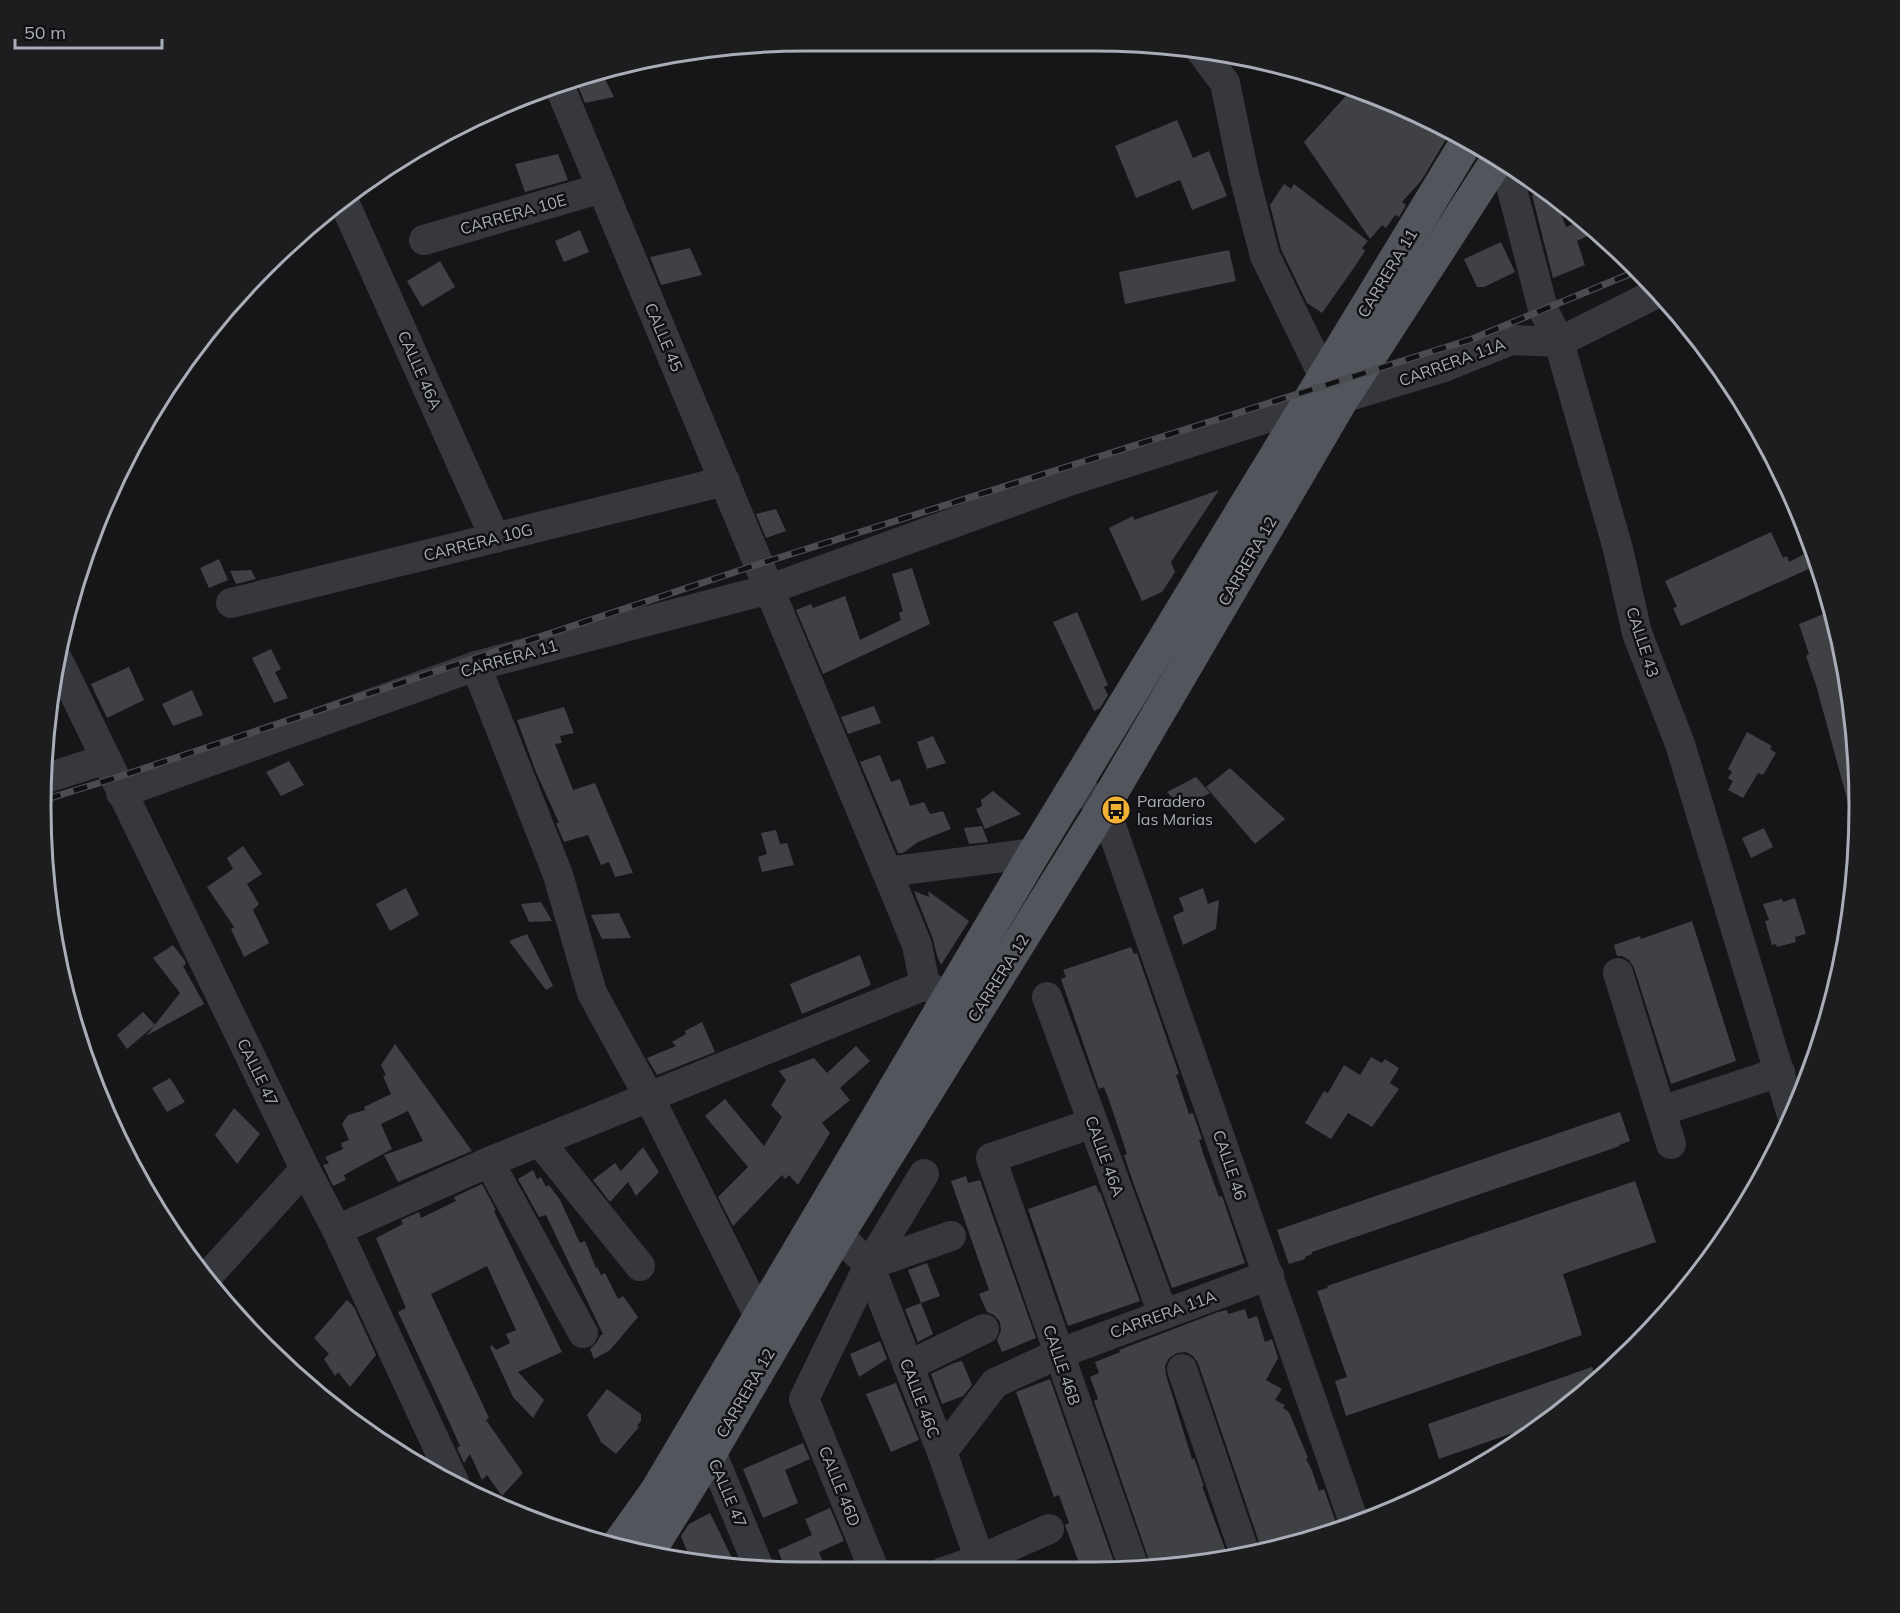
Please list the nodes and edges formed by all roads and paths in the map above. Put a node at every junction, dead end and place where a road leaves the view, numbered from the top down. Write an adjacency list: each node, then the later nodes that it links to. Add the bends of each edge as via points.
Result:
1 (1209, 60): 11 (street, via 1225,83 1264,256)
2 (562, 92): 6 (street, CALLE 45)
3 (1463, 148): 11 (main road, CARRERA 11)
4 (1493, 166): 11 (main road, CARRERA 11)
5 (1508, 175): 10 (street, CALLE 43, via 1543,309)
6 (602, 188): 8 (street, CARRERA 10E); 13 (street, CALLE 45)
7 (346, 207): 14 (street, CALLE 46A)
8 (424, 240)
9 (1651, 296): 10 (street, CARRERA 11A)
10 (1558, 342): 11 (street, CARRERA 11A, via 1510,340 1441,368); 29 (street, CALLE 43, via 1618,549 1637,633 1680,744)
11 (1333, 387): 12 (main road, CARRERA 11); 23 (main road, CARRERA 12)
12 (1307, 405): 15 (street, CARRERA 11, via 1072,480); 21 (main road, CARRERA 12)
13 (725, 481): 14 (street, CARRERA 10G); 15 (street, CALLE 45)
14 (495, 538): 16 (street, CARRERA 10G)
15 (770, 589): 17 (street, CARRERA 11); 25 (street, CALLE 45)
16 (231, 603)
17 (476, 666): 22 (street, CARRERA 11); 30 (street, via 558,875 592,993)
18 (64, 672): 19 (street, CALLE 47)
19 (106, 759): 20 (street); 22 (street, CALLE 47)
20 (52, 776)
21 (1075, 786): 23 (street); 24 (main road, CARRERA 12)
22 (121, 792): 37 (street, CALLE 47)
23 (1104, 806): 40 (main road, CARRERA 12); 45 (street, CALLE 46)
24 (1035, 853): 25 (street); 27 (main road, CARRERA 12)
25 (888, 872): 27 (street, CALLE 45)
26 (1618, 973): 32 (street)
27 (938, 991): 30 (street); 47 (main road, CARRERA 12)
28 (1047, 998): 33 (street, CALLE 46A)
29 (1780, 1072): 31 (street, CALLE 43); 32 (street)
30 (649, 1097): 34 (street); 47 (street)
31 (1788, 1102)
32 (1661, 1111): 35 (street)
33 (1093, 1123): 46 (street, CALLE 46A); 50 (street, CALLE 46B, via 990,1158)
34 (540, 1142): 36 (street); 43 (street)
35 (1671, 1144)
36 (489, 1162): 39 (street); 49 (street)
37 (305, 1169): 39 (street, CALLE 47); 44 (street)
38 (924, 1174): 42 (street)
39 (337, 1230): 55 (street, CALLE 47)
40 (838, 1235): 42 (street, CALLE 46C); 53 (main road, CARRERA 12)
41 (951, 1236): 42 (street)
42 (869, 1265): 51 (street, CALLE 46C); 63 (street, CALLE 46D, via 804,1399)
43 (640, 1266)
44 (212, 1272)
45 (1269, 1275): 46 (street, CARRERA 11A); 56 (street, CALLE 46)
46 (1163, 1314): 50 (street, CARRERA 11A)
47 (760, 1318): 58 (main road, CARRERA 12, via 657,1490)
48 (984, 1329): 51 (street)
49 (582, 1333)
50 (1058, 1354): 54 (street, CARRERA 11A, via 995,1383); 62 (street, CALLE 46B)
51 (908, 1366): 54 (street, CALLE 46C)
52 (1182, 1369): 60 (street)
53 (711, 1452): 59 (main road, CARRERA 12); 61 (street, CALLE 47)
54 (942, 1452): 64 (street, CALLE 46C)
55 (449, 1472)
56 (1352, 1516)
57 (1049, 1529): 65 (street)
58 (622, 1539)
59 (653, 1546)
60 (1243, 1547)
61 (756, 1560)
62 (1131, 1560)
63 (871, 1562)
64 (981, 1562)
65 (989, 1562)

